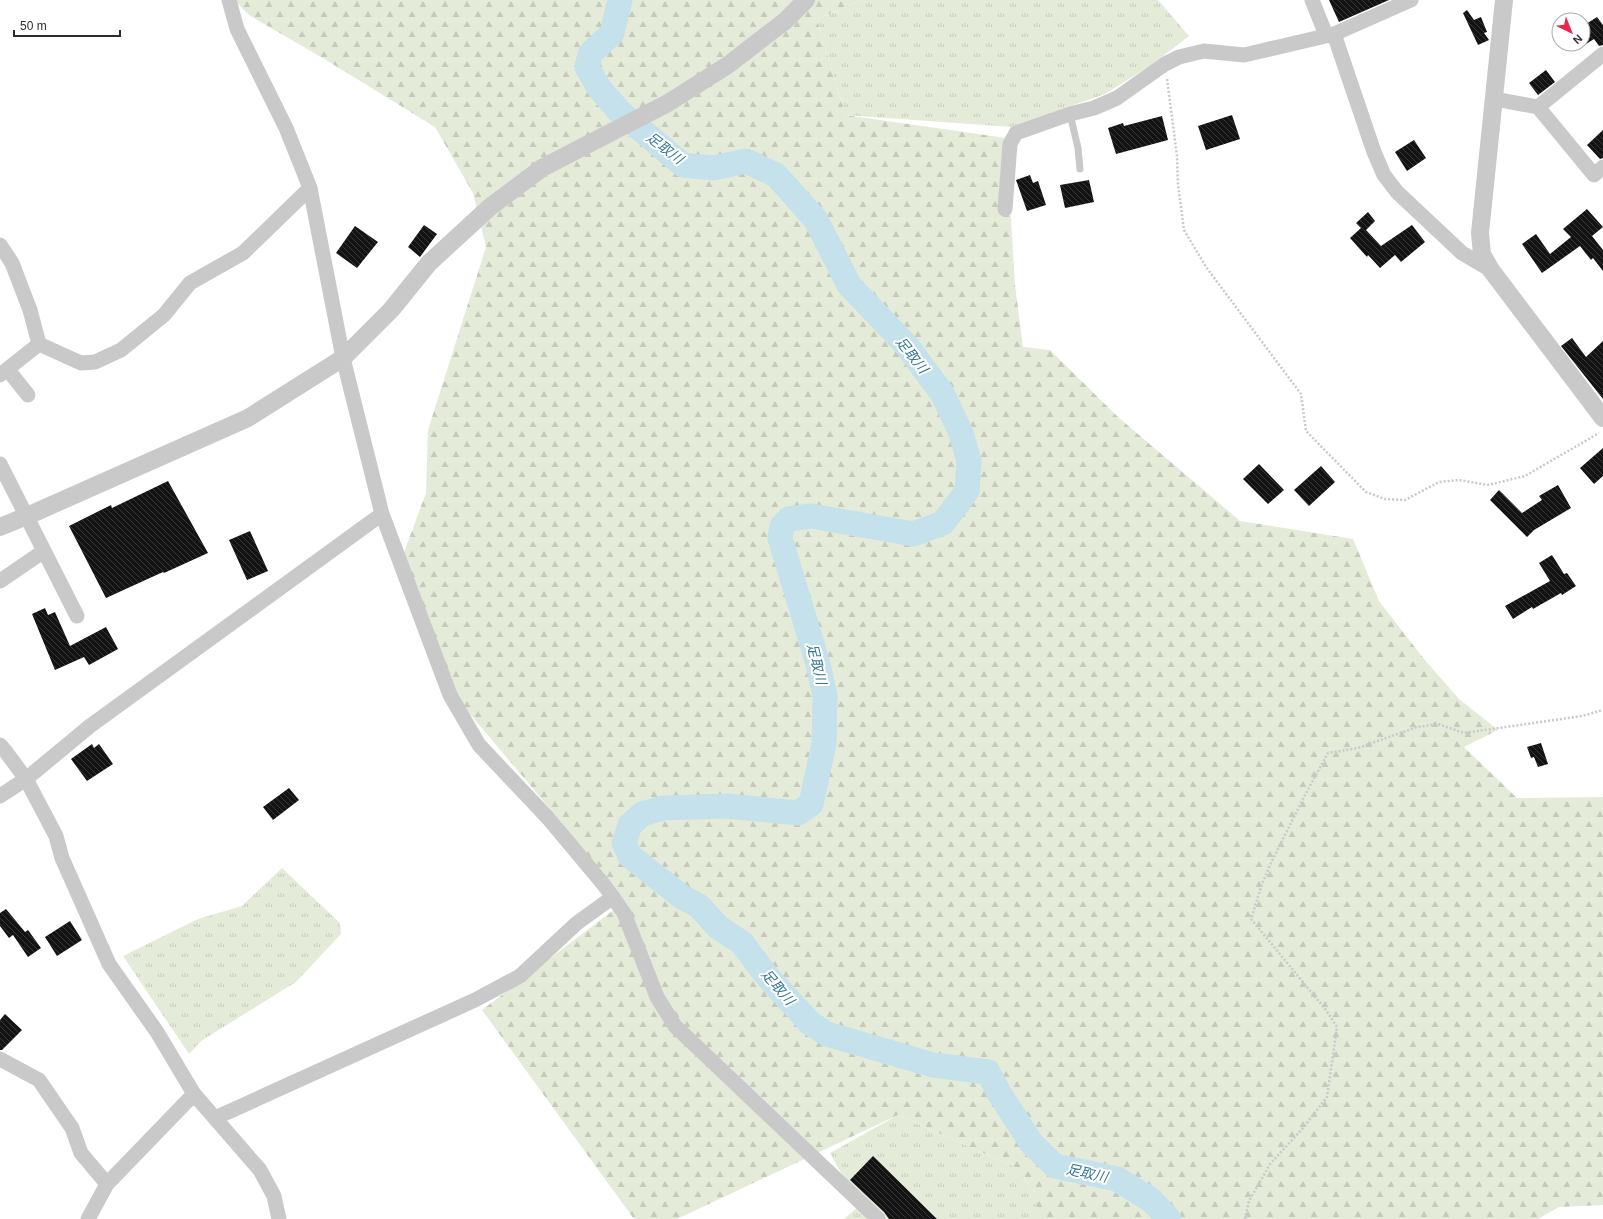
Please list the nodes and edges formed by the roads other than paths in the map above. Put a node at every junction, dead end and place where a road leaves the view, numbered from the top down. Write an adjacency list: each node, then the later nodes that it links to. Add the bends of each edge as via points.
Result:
1 (229, 0): 13 (street, via 237,29 286,128)
2 (806, 0): 18 (street, via 785,21 728,65 668,103 542,168 490,207 430,263 391,310)
3 (1312, 0): 6 (street)
4 (1411, 0): 6 (street)
5 (1504, 0): 8 (street)
6 (1330, 35): 10 (street, via 1244,55 1204,51 1179,57 1117,98 1094,108); 16 (street, via 1384,175 1398,192 1462,253)
7 (1603, 54): 9 (street)
8 (1495, 99): 9 (street); 16 (street, via 1480,233 1482,254)
9 (1538, 107): 11 (street, via 1594,175)
10 (1070, 114): 12 (lane); 14 (street, via 1016,133 1010,144)
11 (1603, 167)
12 (1080, 169)
13 (310, 188): 17 (street, via 243,253 190,283 164,315 121,350 95,362 81,362); 18 (street)
14 (1005, 209)
15 (0, 245): 17 (street, via 12,263 30,310)
16 (1491, 270): 21 (street)
17 (39, 344): 19 (street)
18 (343, 358): 23 (street); 24 (street, via 248,418)
19 (4, 372): 20 (street)
20 (28, 395)
21 (1603, 418)
22 (0, 464): 24 (street)
23 (382, 514): 30 (street, via 90,726); 32 (street, via 450,696 479,745 548,818)
24 (27, 516): 25 (street); 26 (street)
25 (0, 527)
26 (44, 551): 27 (street); 28 (street)
27 (0, 581)
28 (77, 616)
29 (0, 745): 30 (street)
30 (26, 779): 31 (street); 34 (street, via 56,836 62,858 109,964 157,1032)
31 (0, 796)
32 (613, 897): 35 (street, via 578,923 520,976 475,1000); 39 (street, via 624,913 657,997 675,1026)
33 (0, 1059): 36 (street, via 39,1080 72,1128 81,1153)
34 (194, 1094): 35 (street); 36 (street)
35 (215, 1118): 38 (street, via 260,1170 274,1196)
36 (107, 1184): 37 (street)
37 (88, 1219)
38 (279, 1219)
39 (878, 1219)

